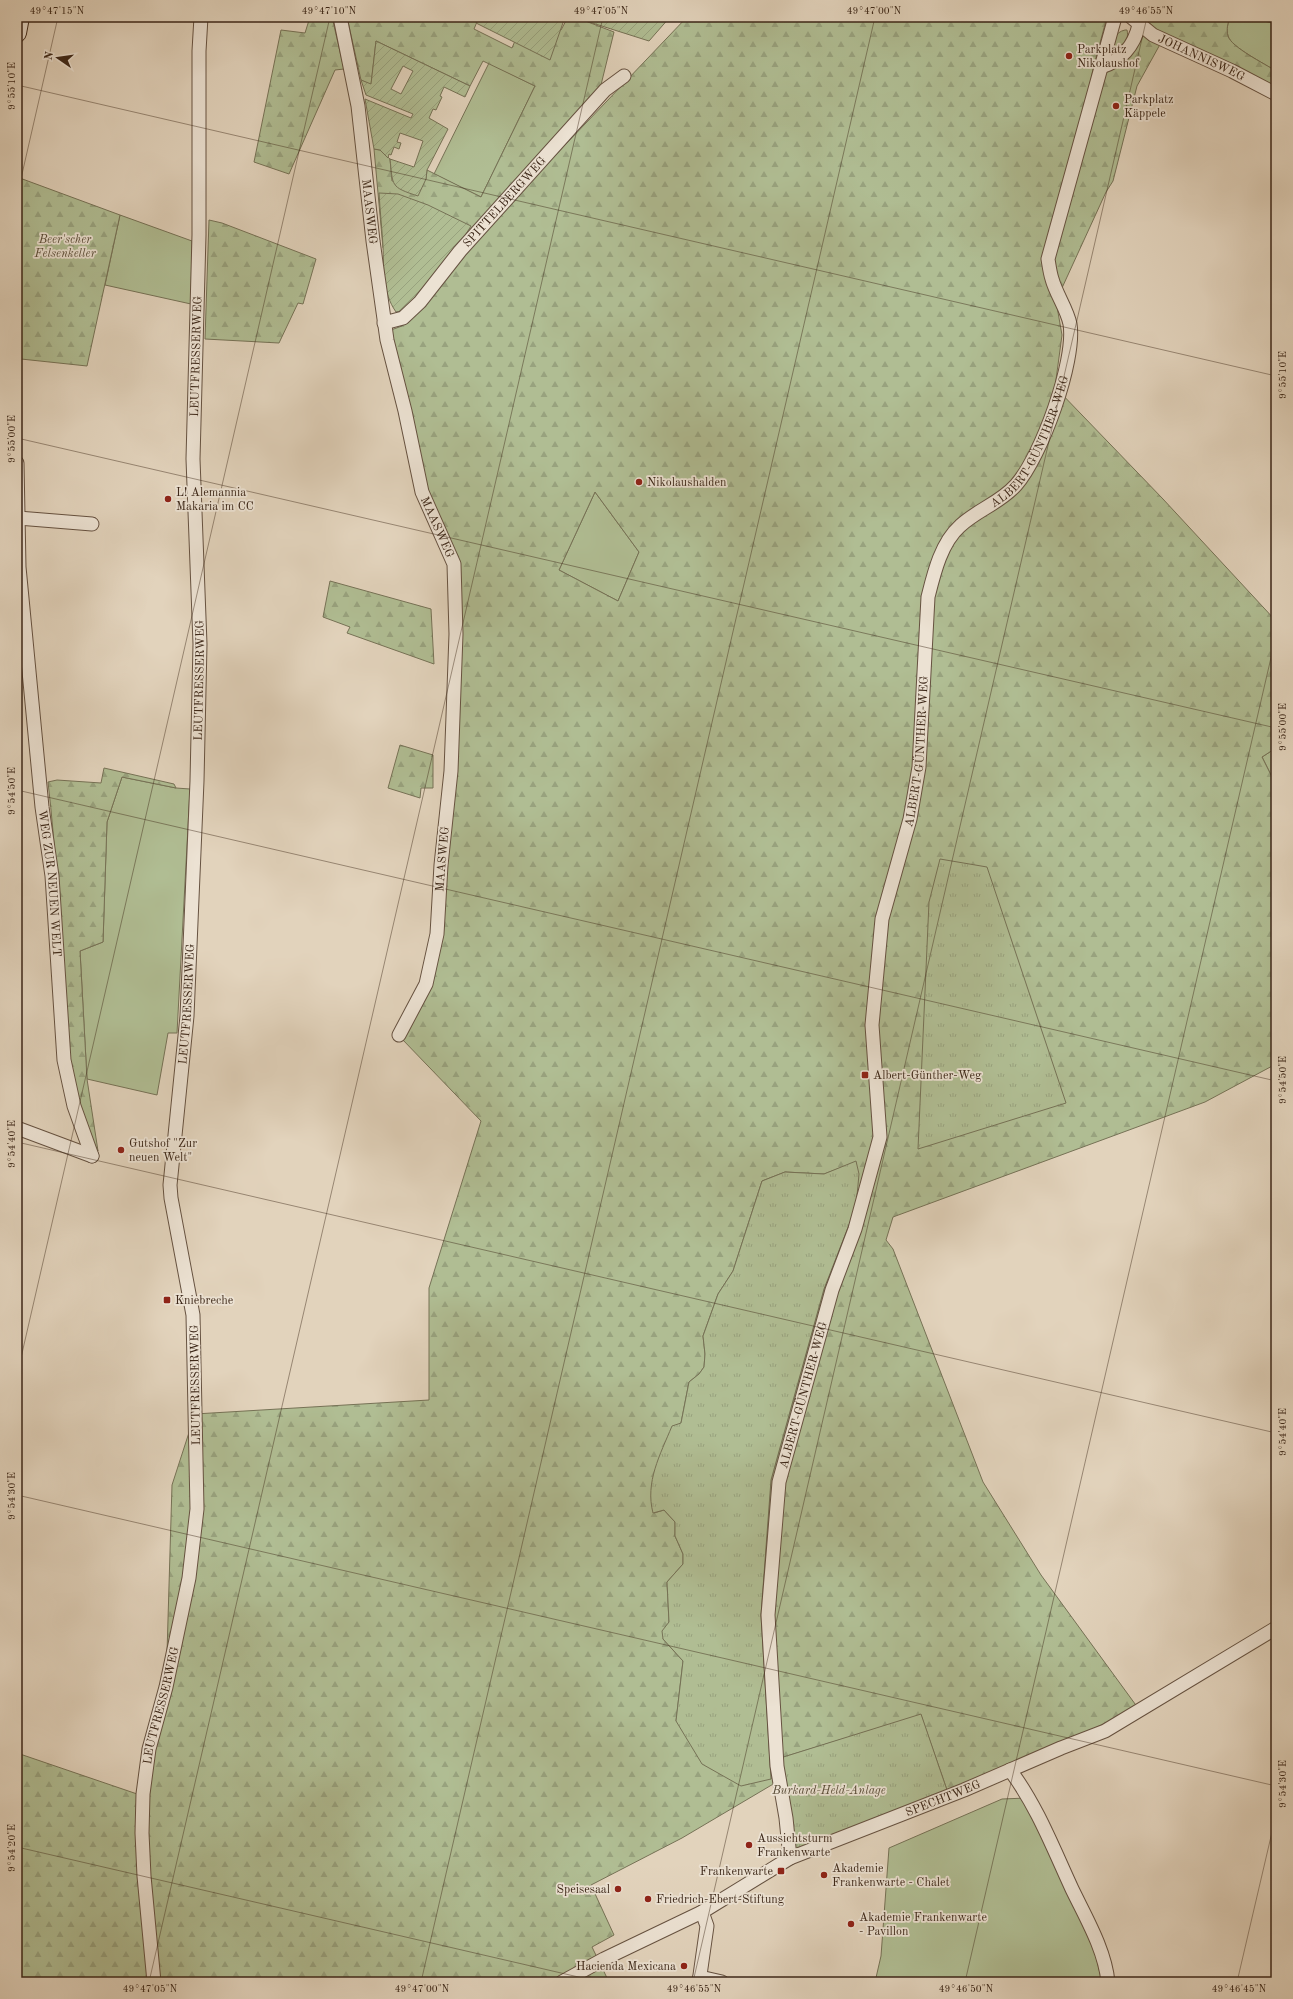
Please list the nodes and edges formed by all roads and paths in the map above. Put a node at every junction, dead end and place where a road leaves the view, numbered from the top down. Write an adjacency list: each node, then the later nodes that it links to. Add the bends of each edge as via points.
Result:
1 (20, 17): 6 (main road)
2 (201, 17): 21 (street, LEUTFRESSERWEG, via 193,459 200,644 197,781 186,1016 170,1185 193,1315 197,1508 189,1578 166,1687 149,1749 143,1794 144,1876)
3 (340, 17): 10 (street, MAASWEG, via 358,106)
4 (1115, 17): 7 (street, ALBERT-GÜNTHER-WEG)
5 (1135, 21): 7 (street, via 1135,39 1128,50 1115,61); 9 (street, JOHANNISWEG, via 1153,35)
6 (17, 34)
7 (1101, 67): 18 (street, ALBERT-GÜNTHER-WEG, via 1048,258 1052,279 1070,324 1066,373 1036,454 1016,484 999,500 960,526 949,538 935,569 928,597 919,767 910,819 882,919 872,1025 880,1136 855,1229 832,1290 779,1482 768,1615 777,1766)
8 (624, 76): 10 (street, SPITTELBERGWEG, via 605,90 460,251 420,302 403,318)
9 (1276, 94)
10 (384, 323): 14 (street, MAASWEG, via 422,492 454,564 456,634 451,771 437,934 426,984)
11 (17, 463): 12 (street, WEG ZUR NEUEN WELT)
12 (18, 518): 13 (street); 15 (street, WEG ZUR NEUEN WELT, via 22,598 42,807 52,876 64,1060 74,1106 92,1156)
13 (92, 524)
14 (399, 1035)
15 (17, 1128)
16 (1276, 1628): 17 (street, SPECHTWEG, via 1105,1731)
17 (1010, 1770): 18 (street, SPECHTWEG); 24 (street, via 1026,1791 1090,1926 1107,1968)
18 (790, 1858): 19 (street, SPECHTWEG)
19 (702, 1912): 20 (street, via 707,1926); 22 (street, SPECHTWEG)
20 (700, 1979): 23 (street)
21 (154, 1982)
22 (562, 1982)
23 (722, 1982)
24 (1108, 1982)

